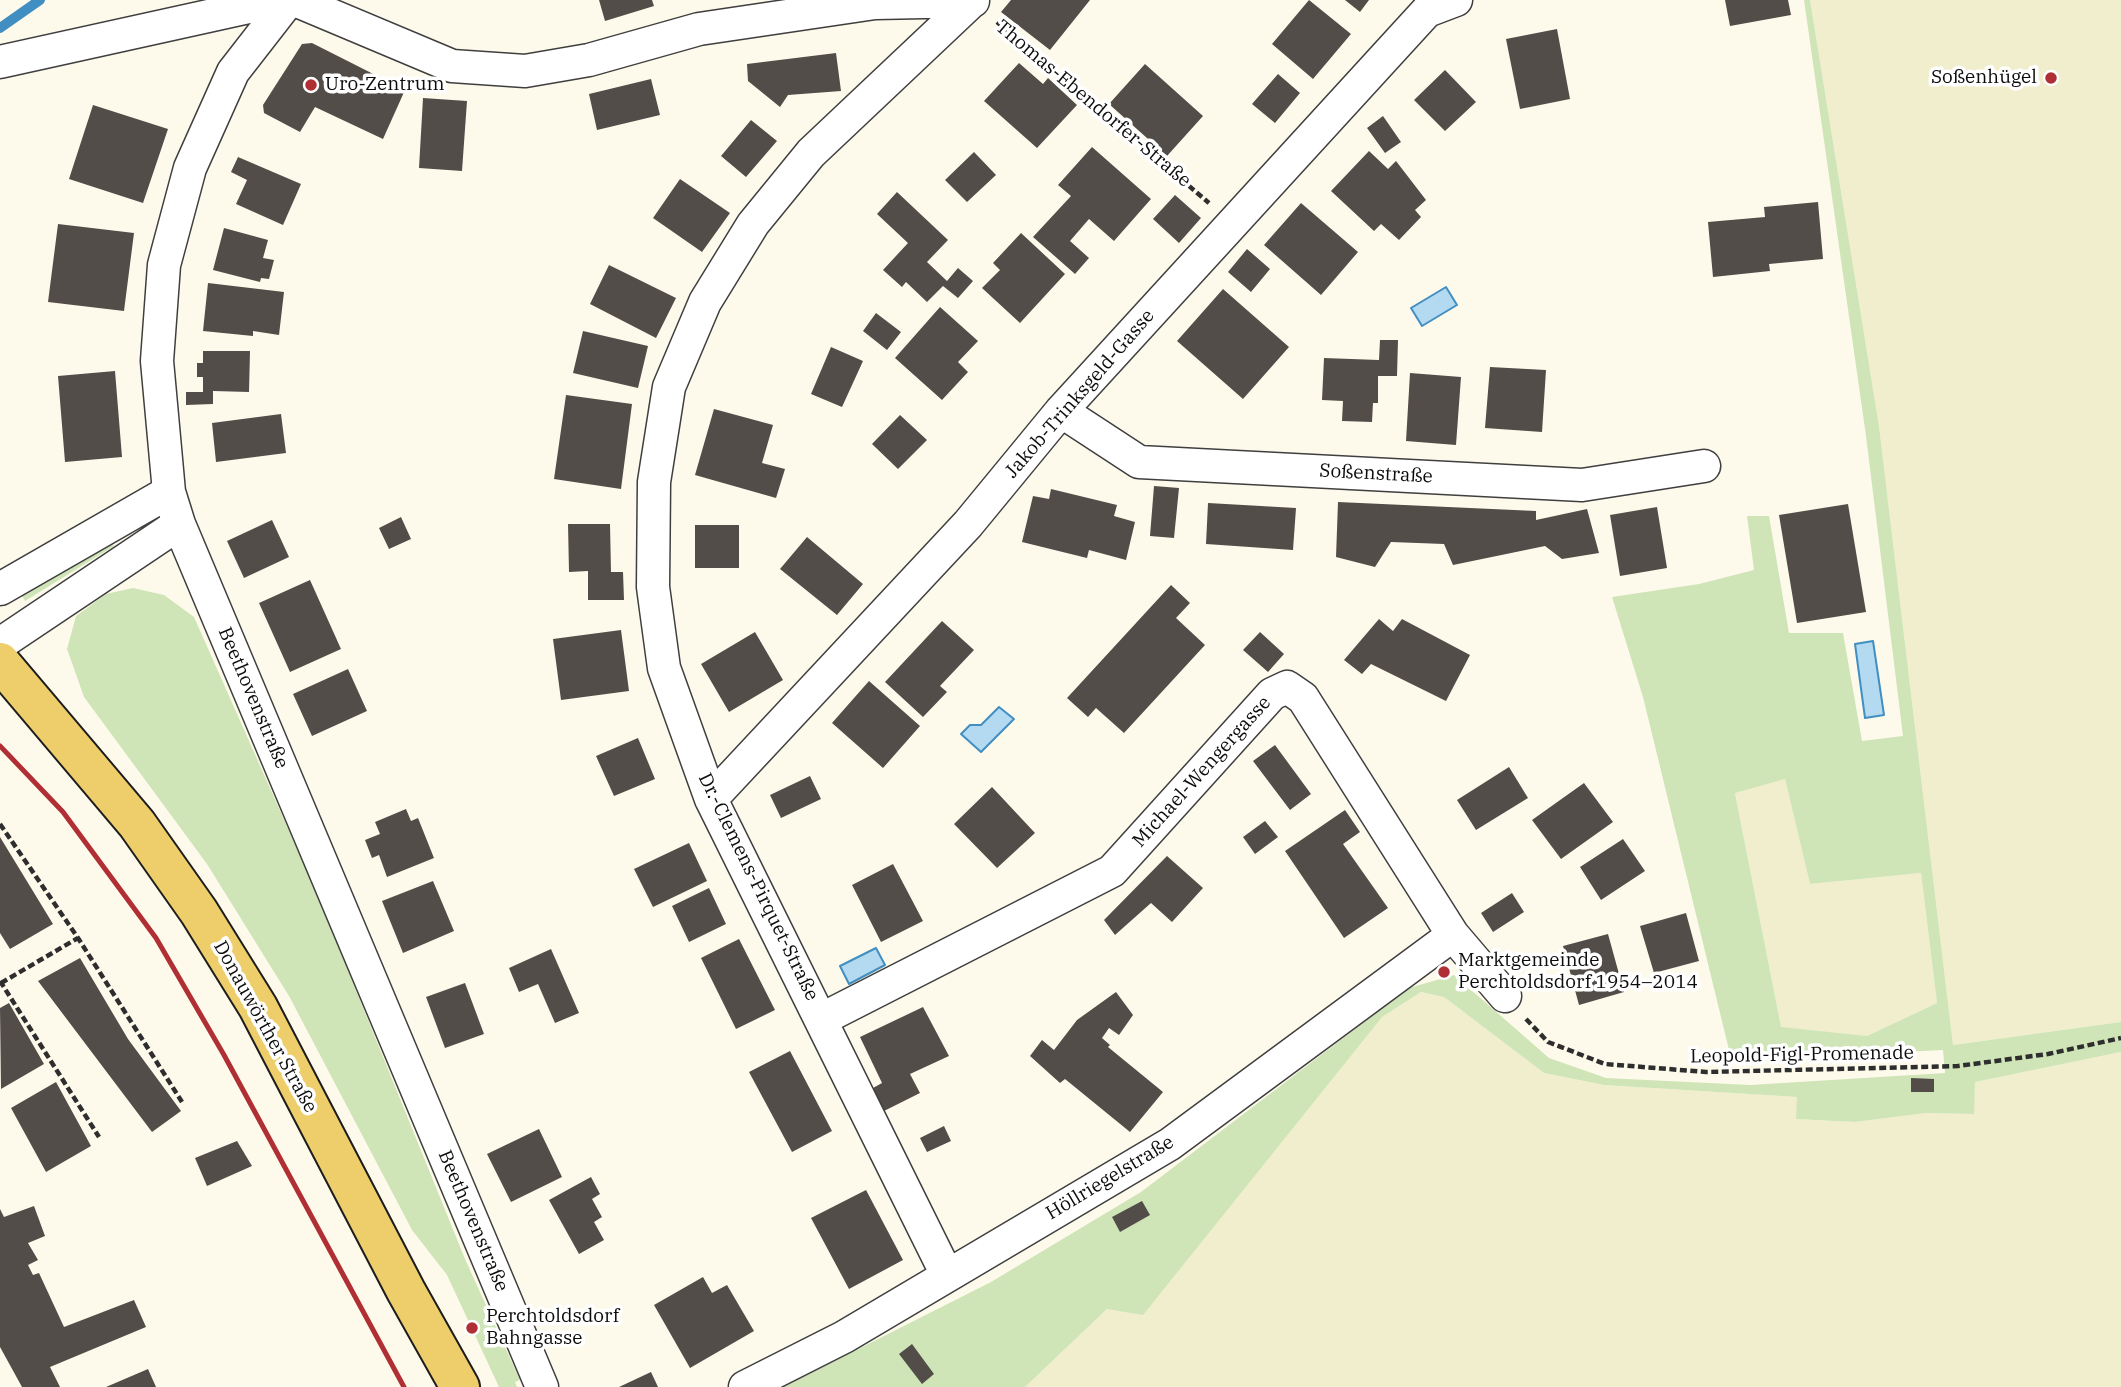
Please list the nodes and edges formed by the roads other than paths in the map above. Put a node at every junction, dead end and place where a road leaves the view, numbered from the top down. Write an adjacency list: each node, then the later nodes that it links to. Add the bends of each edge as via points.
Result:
1 (281, 0): 6 (street)
2 (289, 0): 9 (street, Beethovenstraße, via 233,72 190,168 164,265 157,361)
3 (295, 0): 5 (street, via 452,66 524,71 589,60 699,29 875,3)
4 (1456, 0): 7 (street, Jakob-Trinksgeld-Gasse, via 1427,11)
5 (973, 1): 14 (street, Dr.-Clemens-Pirquet-Straße, via 811,153 753,224 705,302 669,387 654,482 653,587 664,668)
6 (0, 62)
7 (1061, 411): 8 (street, Soßenstraße, via 1139,462 1582,485); 14 (street, Jakob-Trinksgeld-Gasse, via 968,524)
8 (1704, 466)
9 (169, 492): 10 (street, Beethovenstraße); 11 (street)
10 (179, 524): 12 (street); 20 (street, Beethovenstraße)
11 (0, 589)
12 (0, 644)
13 (0, 662): 19 (main road, Donauwörther Straße, via 137,824 199,912 258,1007)
14 (711, 799): 17 (street, Dr.-Clemens-Pirquet-Straße)
15 (1453, 935): 16 (street, Michael-Wengergasse); 17 (street, Michael-Wengergasse, via 1303,698 1287,687 1272,694 1112,871); 18 (street, Höllriegelstraße, via 1170,1144)
16 (1505, 996)
17 (822, 1019): 18 (street, Dr.-Clemens-Pirquet-Straße)
18 (947, 1275): 21 (street, Höllriegelstraße)
19 (460, 1387)
20 (542, 1387)
21 (745, 1387)

